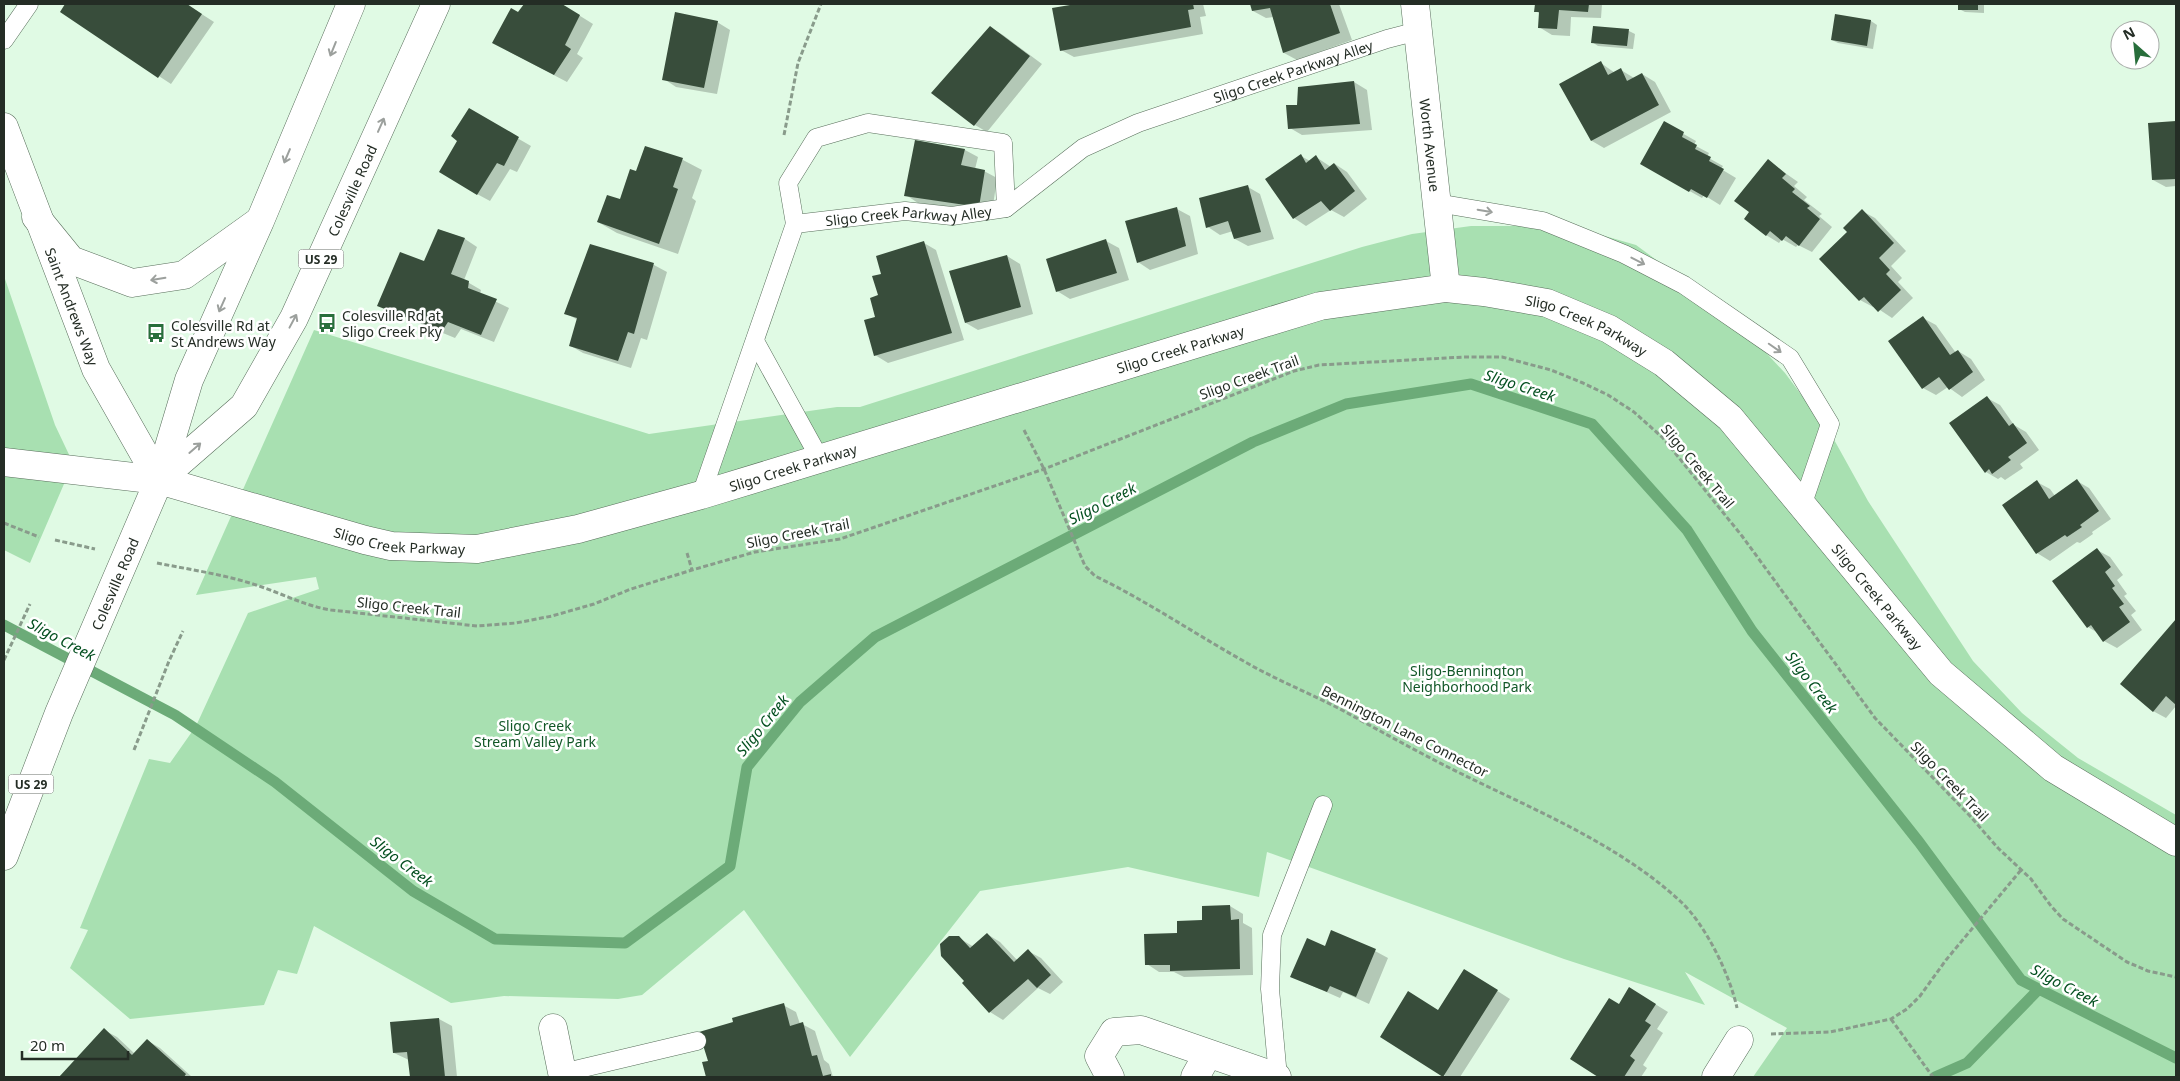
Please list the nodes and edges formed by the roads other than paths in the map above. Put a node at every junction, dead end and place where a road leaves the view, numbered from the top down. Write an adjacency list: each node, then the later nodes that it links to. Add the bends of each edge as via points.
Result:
1 (29, 4): 6 (lane)
2 (351, 4): 11 (main road, Colesville Road / US 29, one-way to 11)
3 (436, 4): 17 (main road, Colesville Road / US 29, one-way to 3, via 244,406 294,318)
4 (1415, 4): 5 (main road, Worth Avenue)
5 (1418, 31): 8 (main road, Worth Avenue); 9 (lane, Sligo Creek Parkway Alley, via 1138,123 1082,148)
6 (4, 40)
7 (4, 126): 10 (main road, Saint Andrews Way)
8 (1437, 203): 13 (main road, Worth Avenue); 19 (lane, one-way to 19, via 1542,221 1624,254 1684,285 1790,358 1830,424)
9 (1006, 208): 12 (lane, Sligo Creek Parkway Alley, via 952,216 905,211); 12 (lane, via 1003,143 868,123 816,138 788,183)
10 (36, 217): 11 (main road, one-way to 10, via 184,275 132,283 71,260); 17 (main road, Saint Andrews Way, via 96,369)
11 (260, 221): 17 (main road, Colesville Road / US 29, one-way to 17, via 189,380)
12 (795, 224): 14 (lane)
13 (1446, 288): 15 (main road, Sligo Creek Parkway, via 1320,306); 19 (main road, Sligo Creek Parkway, via 1547,303 1609,329 1664,363 1730,418)
14 (755, 341): 15 (lane); 18 (lane)
15 (820, 459): 18 (main road, Sligo Creek Parkway)
16 (4, 462): 17 (main road, Sligo Creek Parkway)
17 (159, 480): 18 (main road, Sligo Creek Parkway, via 382,544 478,549 578,529); 22 (main road, Colesville Road / US 29, via 59,713)
18 (701, 495)
19 (1802, 506): 21 (main road, Sligo Creek Parkway, via 1941,673 2052,768)
20 (1323, 805): 30 (lane, via 1272,935 1270,989)
21 (2176, 842)
22 (4, 856)
23 (553, 1028): 27 (main road)
24 (1744, 1033): 31 (main road)
25 (697, 1041): 27 (lane)
26 (1208, 1054): 28 (main road, via 1141,1030 1114,1032 1099,1056); 29 (main road); 30 (main road)
27 (562, 1075)
28 (1110, 1077)
29 (1195, 1077)
30 (1278, 1077)
31 (1716, 1077)

